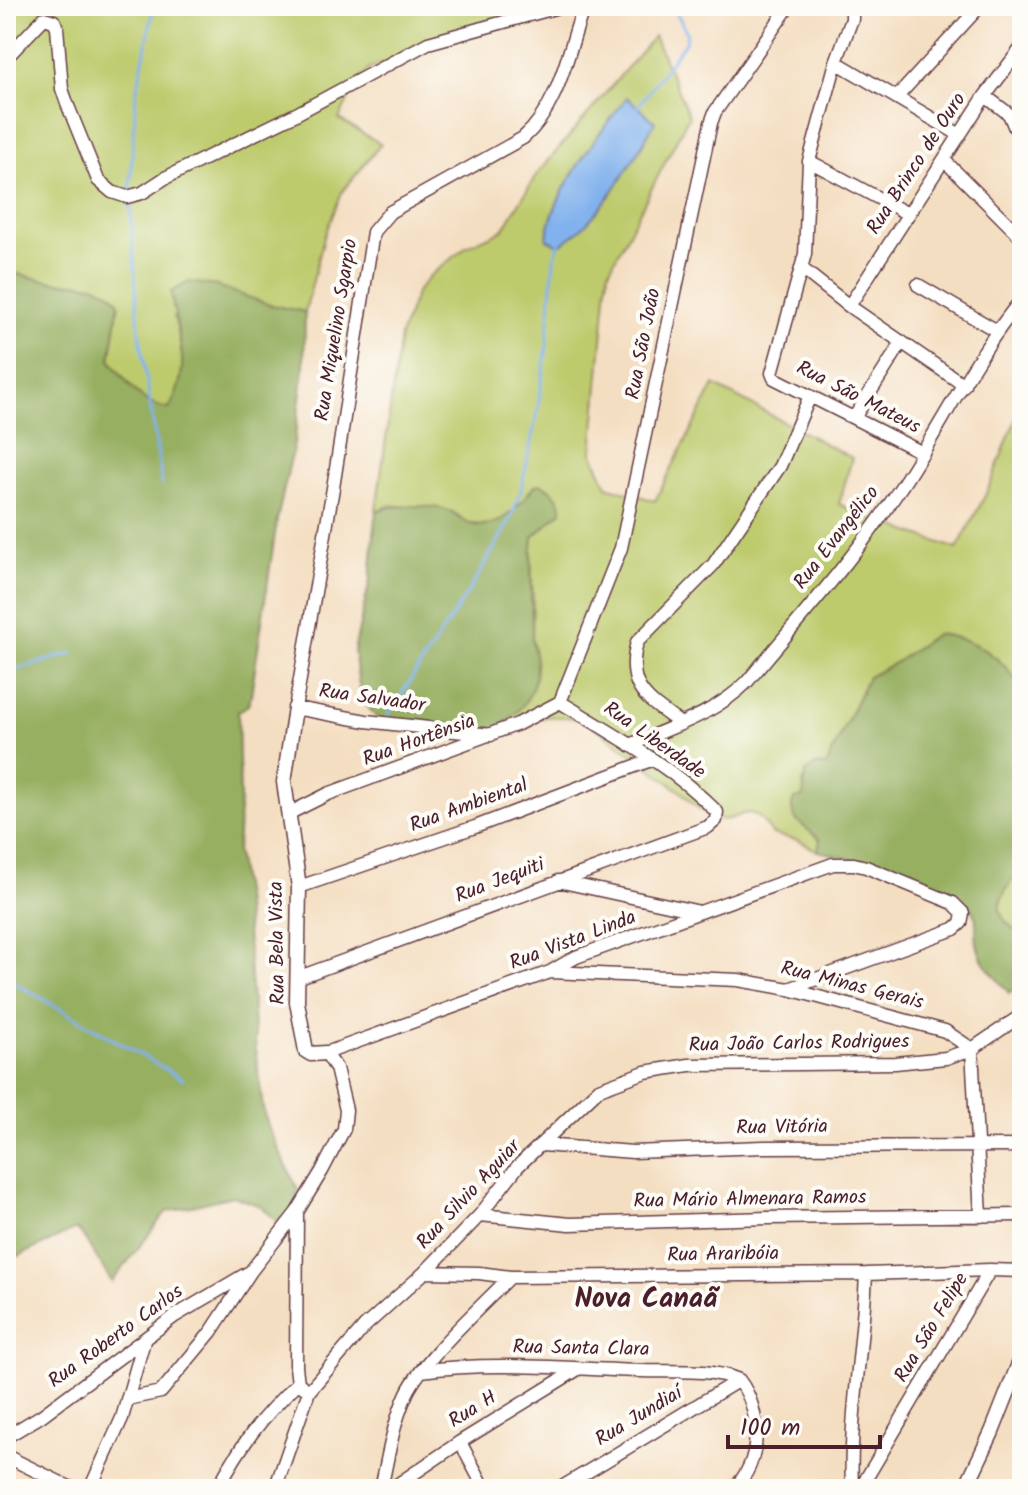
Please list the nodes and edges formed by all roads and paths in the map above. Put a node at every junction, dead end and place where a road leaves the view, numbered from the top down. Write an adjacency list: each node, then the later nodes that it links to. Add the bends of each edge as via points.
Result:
1 (562, 6): 7 (street, via 428,43 127,197 98,180 62,89 54,21 44,18)
2 (584, 6): 28 (street, Rua Miquelino Sgarpio, via 550,103 532,129 390,212 373,232)
3 (789, 6): 27 (street, Rua São João, via 711,123 621,548)
4 (852, 6): 8 (street)
5 (980, 6): 10 (street)
6 (1022, 47): 9 (street, Rua Brinco de Ouro)
7 (6, 58)
8 (836, 62): 10 (street); 14 (street)
9 (985, 96): 11 (street, Rua Brinco de Ouro); 12 (street, via 1009,114)
10 (897, 97): 11 (street)
11 (960, 135): 13 (street, Rua Brinco de Ouro)
12 (1022, 135)
13 (944, 160): 15 (street, Rua Brinco de Ouro); 16 (street)
14 (809, 161): 15 (street); 17 (street)
15 (908, 214): 20 (street, Rua Brinco de Ouro)
16 (1022, 238)
17 (801, 268): 20 (street); 24 (street, Rua São Mateus, via 772,368 774,378)
18 (918, 285): 21 (street)
19 (1022, 299): 21 (street, Rua Evangélico)
20 (849, 306): 22 (street)
21 (997, 331): 23 (street, Rua Evangélico)
22 (902, 342): 23 (street); 25 (street)
23 (964, 385): 26 (street, Rua Evangélico)
24 (810, 396): 25 (street, Rua São Mateus); 29 (street, via 780,466 713,565 637,642 639,691)
25 (854, 418): 26 (street, Rua São Mateus)
26 (923, 453): 29 (street, Rua Evangélico, via 846,563 747,682 716,707)
27 (560, 702): 30 (street, Rua Hortênsia); 31 (street, Rua Liberdade)
28 (295, 708): 30 (street, Rua Salvador); 33 (street, Rua Bela Vista, via 284,782)
29 (681, 724): 31 (street, Rua Evangélico)
30 (491, 735): 33 (street, Rua Hortênsia)
31 (630, 745): 32 (street, Rua Liberdade)
32 (651, 760): 34 (street, Rua Liberdade, via 713,808); 36 (street, Rua Ambiental)
33 (290, 813): 36 (street, Rua Bela Vista)
34 (716, 820): 35 (street, Rua Jequiti)
35 (556, 881): 37 (street); 39 (street, Rua Jequiti)
36 (299, 887): 39 (street, Rua Bela Vista)
37 (700, 912): 38 (street, Rua Vista Linda, via 576,957); 40 (street, Rua Vista Linda, via 833,864 866,867 953,903 963,913 954,929)
38 (550, 972): 40 (street, Rua Minas Gerais, via 738,980); 43 (street, Rua Vista Linda)
39 (297, 978): 43 (street, Rua Bela Vista, via 304,1049)
40 (789, 989): 42 (street, Rua Minas Gerais, via 945,1031)
41 (1022, 1015): 42 (street, Rua João Carlos Rodrigues)
42 (972, 1049): 44 (street, Rua João Carlos Rodrigues, via 946,1058 895,1063 689,1065 645,1072 599,1089); 45 (street)
43 (326, 1053): 47 (street, Rua Bela Vista, via 345,1100 344,1129)
44 (542, 1145): 45 (street, Rua Vitória, via 633,1152); 48 (street, Rua Silvio Aguiar, via 518,1166)
45 (977, 1146): 46 (street, Rua Vitória); 50 (street)
46 (1022, 1146)
47 (297, 1212): 52 (street, Rua Bela Vista); 62 (street, via 295,1352)
48 (480, 1215): 50 (street, Rua Mário Almenara Ramos, via 570,1224); 54 (street, Rua Silvio Aguiar)
49 (1022, 1215): 50 (street, Rua Mário Almenara Ramos)
50 (981, 1216)
51 (990, 1270): 53 (street, Rua Araribóia); 55 (street, Rua Araribóia); 77 (street, Rua São Felipe)
52 (251, 1271): 57 (street, Rua Roberto Carlos); 63 (street, Rua Bela Vista, via 211,1332 161,1392)
53 (1022, 1271)
54 (425, 1272): 56 (street, Rua Araribóia); 62 (street, Rua Silvio Aguiar)
55 (866, 1274): 56 (street, Rua Araribóia); 76 (street, via 851,1439)
56 (510, 1277): 60 (street)
57 (144, 1341): 63 (street); 64 (street, Rua Roberto Carlos)
58 (1022, 1356): 78 (street)
59 (578, 1369): 60 (street, Rua Santa Clara); 61 (street, Rua Santa Clara, via 714,1373); 65 (street, Rua H)
60 (421, 1371): 71 (street, via 399,1416)
61 (739, 1380): 74 (street, Rua Jundiaí); 75 (street, via 756,1417 756,1437 750,1466)
62 (303, 1387): 69 (street, Rua Silvio Aguiar, via 274,1404 241,1445); 70 (street)
63 (127, 1399): 68 (street)
64 (6, 1437)
65 (460, 1442): 72 (street, Rua H); 73 (street)
66 (6, 1456): 67 (street)
67 (73, 1489)
68 (90, 1489)
69 (217, 1489)
70 (275, 1489)
71 (381, 1489)
72 (391, 1489)
73 (485, 1489)
74 (559, 1489)
75 (733, 1489)
76 (852, 1489)
77 (860, 1489)
78 (965, 1489)

